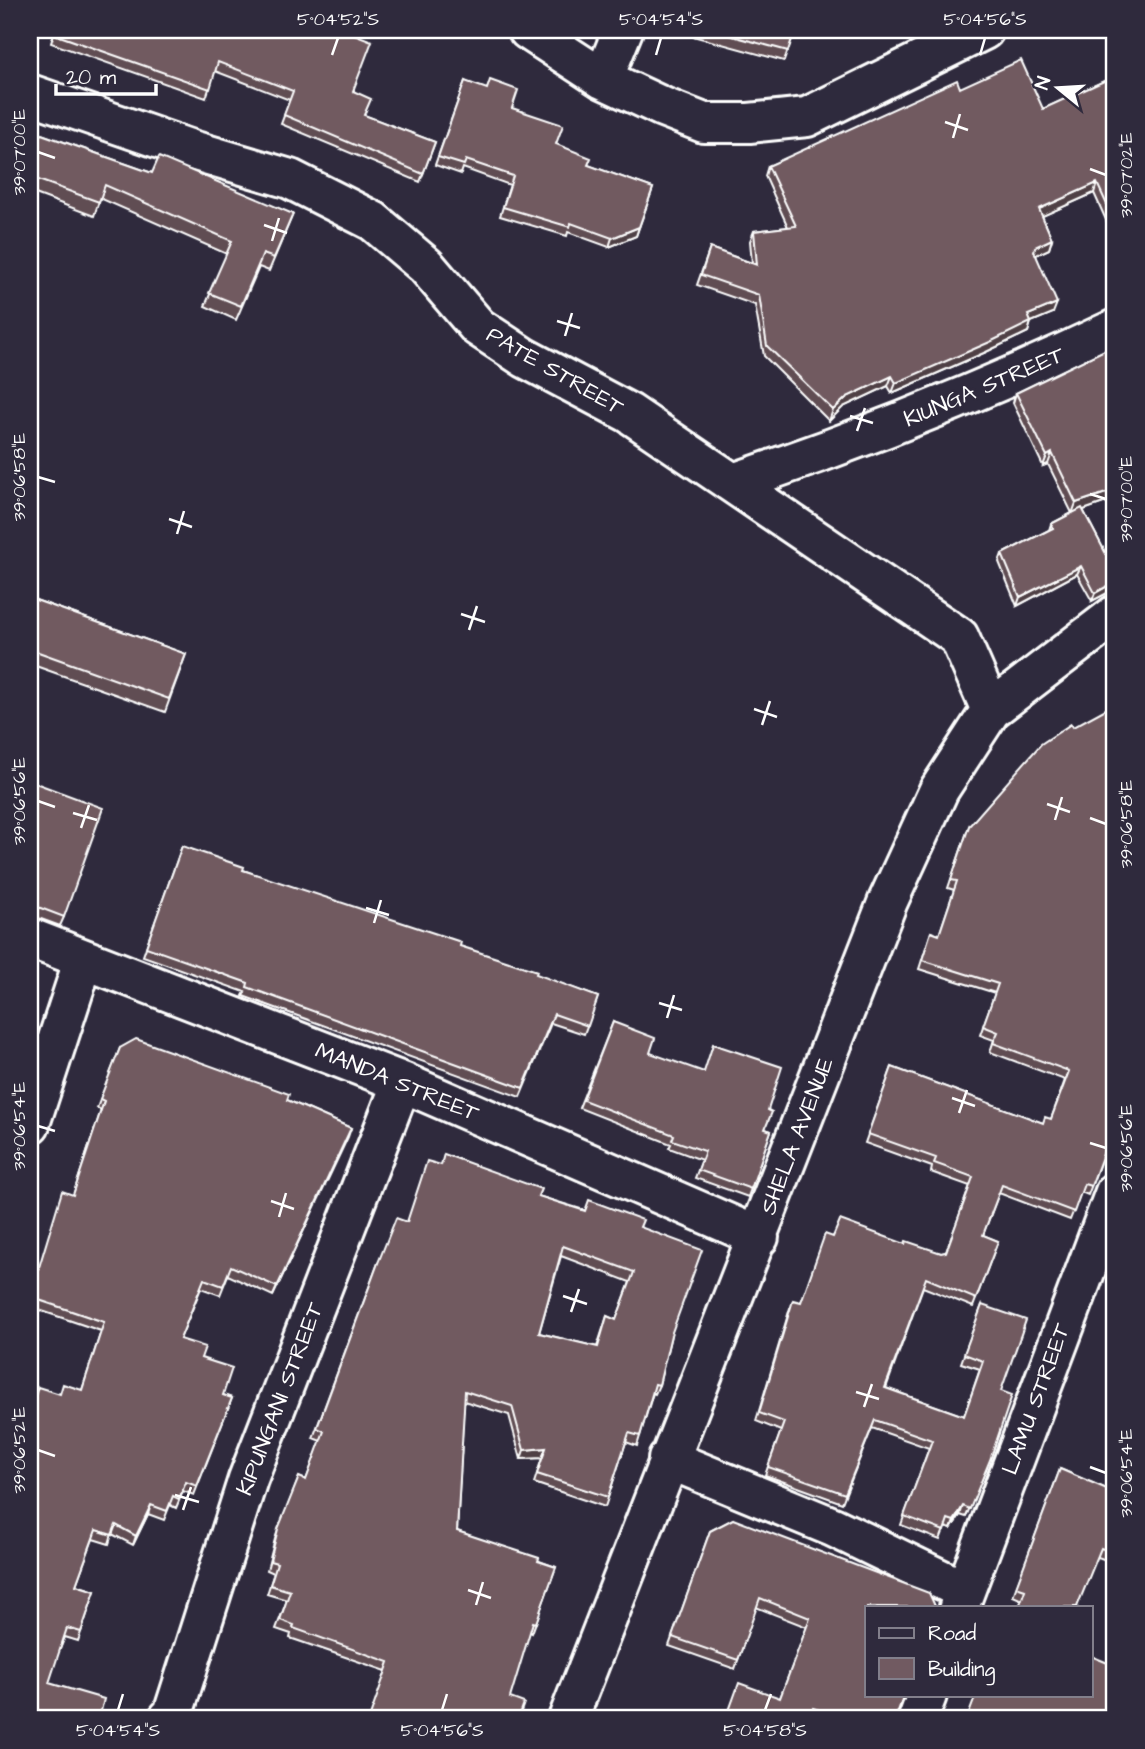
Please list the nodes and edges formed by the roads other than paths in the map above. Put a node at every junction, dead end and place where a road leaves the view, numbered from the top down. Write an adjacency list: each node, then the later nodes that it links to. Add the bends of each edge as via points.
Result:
1 (528, 30): 4 (street)
2 (623, 30): 4 (street)
3 (984, 30): 4 (street, via 807,117 704,123)
4 (603, 79)
5 (30, 93): 7 (street, PATE STREET, via 290,179 373,221 426,266 478,327 525,358 629,413)
6 (1115, 329): 7 (street, KIUNGA STREET, via 1009,380)
7 (733, 483): 9 (street, PATE STREET, via 959,637)
8 (1115, 615): 9 (street, SHELA AVENUE)
9 (990, 710): 15 (street, SHELA AVENUE, via 939,790 888,901)
10 (30, 938): 11 (street, MANDA STREET)
11 (84, 959): 12 (street, MANDA STREET); 13 (street)
12 (402, 1082): 15 (street, MANDA STREET); 19 (street, KIPUNGANI STREET, via 248,1479)
13 (30, 1124)
14 (1115, 1192): 17 (street, LAMU STREET)
15 (759, 1237): 16 (street, SHELA AVENUE)
16 (668, 1459): 17 (street, via 834,1527); 20 (street, SHELA AVENUE)
17 (962, 1599)
18 (927, 1696): 21 (street)
19 (175, 1718)
20 (568, 1719)
21 (918, 1719)

